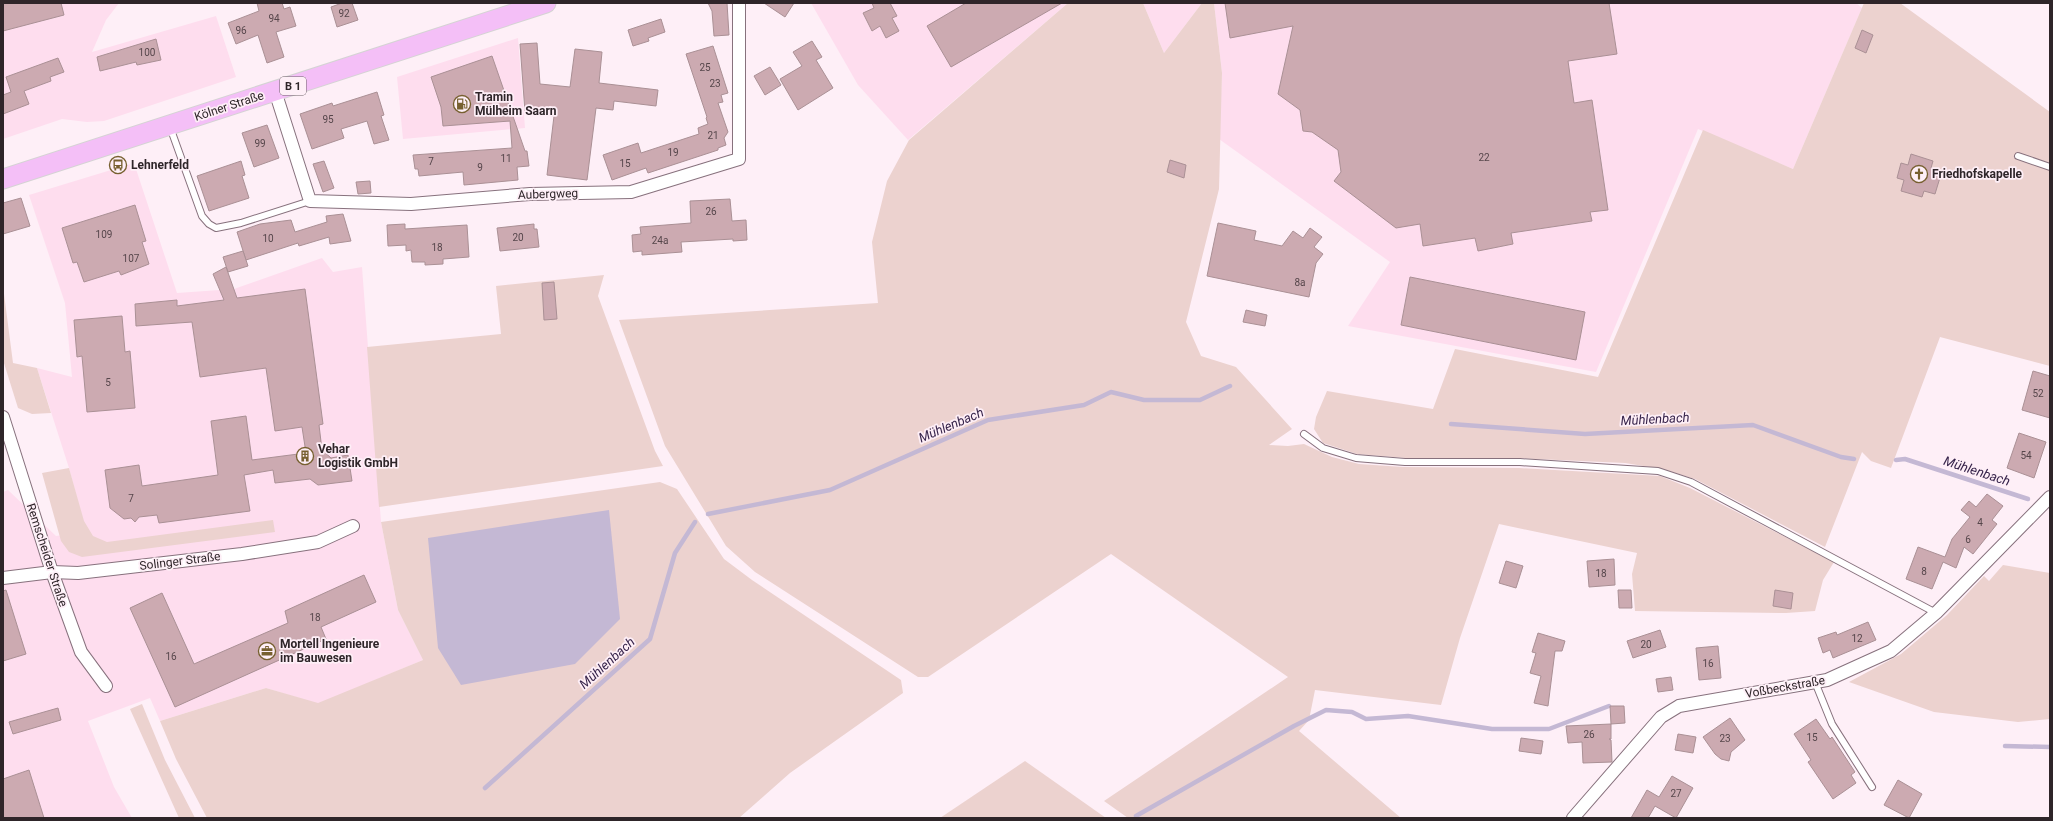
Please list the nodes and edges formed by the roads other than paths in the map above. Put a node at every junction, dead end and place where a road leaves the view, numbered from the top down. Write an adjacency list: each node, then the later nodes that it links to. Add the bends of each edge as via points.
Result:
1 (546, 3): 3 (main road, Kölner Straße / B 1)
2 (739, 3): 8 (street, Aubergweg, via 739,160 631,192 530,194 411,204)
3 (275, 91): 4 (main road, Kölner Straße / B 1); 8 (street)
4 (170, 126): 7 (main road, Kölner Straße / B 1); 8 (lane, via 202,216 216,228 241,223)
5 (2018, 156): 6 (lane)
6 (2050, 167)
7 (3, 179)
8 (310, 201)
9 (3, 417): 13 (street, Remscheider Straße)
10 (1304, 434): 15 (lane, via 1323,448 1356,458 1405,462 1520,462 1658,471 1691,482)
11 (2050, 497): 15 (street, Voßbeckstraße)
12 (353, 526): 13 (street, Solinger Straße, via 318,542 249,553 78,573)
13 (52, 572): 14 (street, Solinger Straße); 17 (street, Remscheider Straße, via 81,652)
14 (3, 578)
15 (1936, 613): 16 (street, Voßbeckstraße, via 1891,651 1827,680)
16 (1814, 682): 18 (lane, via 1832,724); 19 (street, Voßbeckstraße, via 1679,706 1661,717)
17 (106, 686)
18 (1872, 787)
19 (1574, 818)

